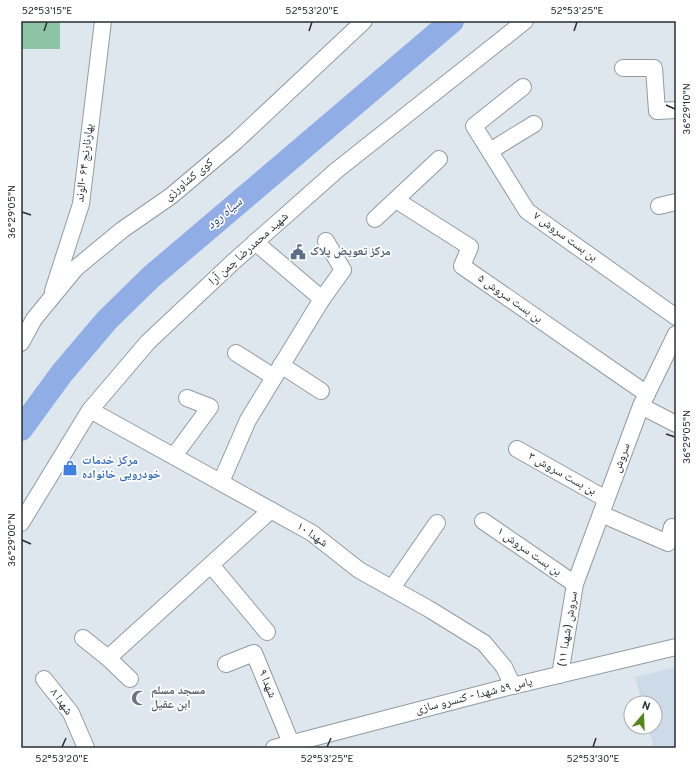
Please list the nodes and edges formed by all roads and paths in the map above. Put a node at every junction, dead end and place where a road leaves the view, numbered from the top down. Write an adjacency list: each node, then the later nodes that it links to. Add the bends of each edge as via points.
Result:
1 (103, 21): 17 (street, بهارنارنج ۶۴ -الوند, via 81,204)
2 (364, 21): 17 (street, کوی کشاورزی, via 235,142 171,196 122,230 76,268)
3 (525, 21): 15 (street, شهید محمدرضا چمن آرا, via 337,170)
4 (623, 68): 6 (street, via 654,68 657,111)
5 (523, 87): 8 (street, بن بست سروش ۷, via 474,126)
6 (676, 110)
7 (534, 124): 8 (street)
8 (490, 151): 18 (street, بن بست سروش ۷, via 528,211)
9 (439, 159): 10 (street)
10 (396, 200): 13 (street); 25 (street, بن بست سروش ۵, via 470,247 462,266)
11 (676, 202): 12 (street)
12 (659, 206)
13 (375, 219)
14 (326, 241): 16 (street, via 343,270)
15 (255, 242): 16 (street); 26 (street, شهید محمدرضا چمن آرا, via 148,342)
16 (322, 299): 22 (street)
17 (50, 300): 19 (street, کوی کشاورزی, via 34,319)
18 (676, 317)
19 (21, 343)
20 (674, 345): 25 (street, سروش)
21 (236, 353): 22 (street)
22 (278, 371): 23 (street); 30 (street, via 248,420)
23 (322, 391)
24 (187, 398): 29 (street, via 210,407)
25 (644, 400): 27 (street); 31 (street, سروش)
26 (90, 410): 29 (street, شهدا ۱۰); 36 (street, شهید محمدرضا چمن آرا)
27 (676, 424)
28 (517, 449): 31 (street, بن بست سروش ۳)
29 (174, 456): 30 (street, شهدا ۱۰)
30 (221, 482): 32 (street, شهدا ۱۰)
31 (606, 499): 33 (street, سروش)
32 (271, 510): 38 (street); 40 (street, شهدا ۱۰, via 312,533 360,570)
33 (601, 514): 37 (street, via 668,543); 39 (street, سروش)
34 (483, 521): 39 (street, بن بست سروش ۱)
35 (437, 522): 40 (street)
36 (21, 523)
37 (672, 527)
38 (211, 565): 41 (street); 44 (street)
39 (575, 584): 46 (street, سروش (شهدا ۱۱))
40 (392, 588): 49 (street, شهدا ۱۰, via 484,643 504,667)
41 (267, 632)
42 (83, 638): 44 (street)
43 (676, 647): 46 (street, یاس ۵۹ شهدا - کنسرو سازی)
44 (108, 658): 48 (street)
45 (226, 664): 50 (street, شهدا ۹, via 254,653)
46 (560, 675): 49 (street, یاس ۵۹ شهدا - کنسرو سازی)
47 (44, 679): 51 (street, شهدا ۸, via 71,713)
48 (130, 679)
49 (513, 686): 50 (street, یاس ۵۹ شهدا - کنسرو سازی)
50 (291, 744): 52 (street, یاس ۵۹ شهدا - کنسرو سازی)
51 (86, 748)
52 (274, 748)

